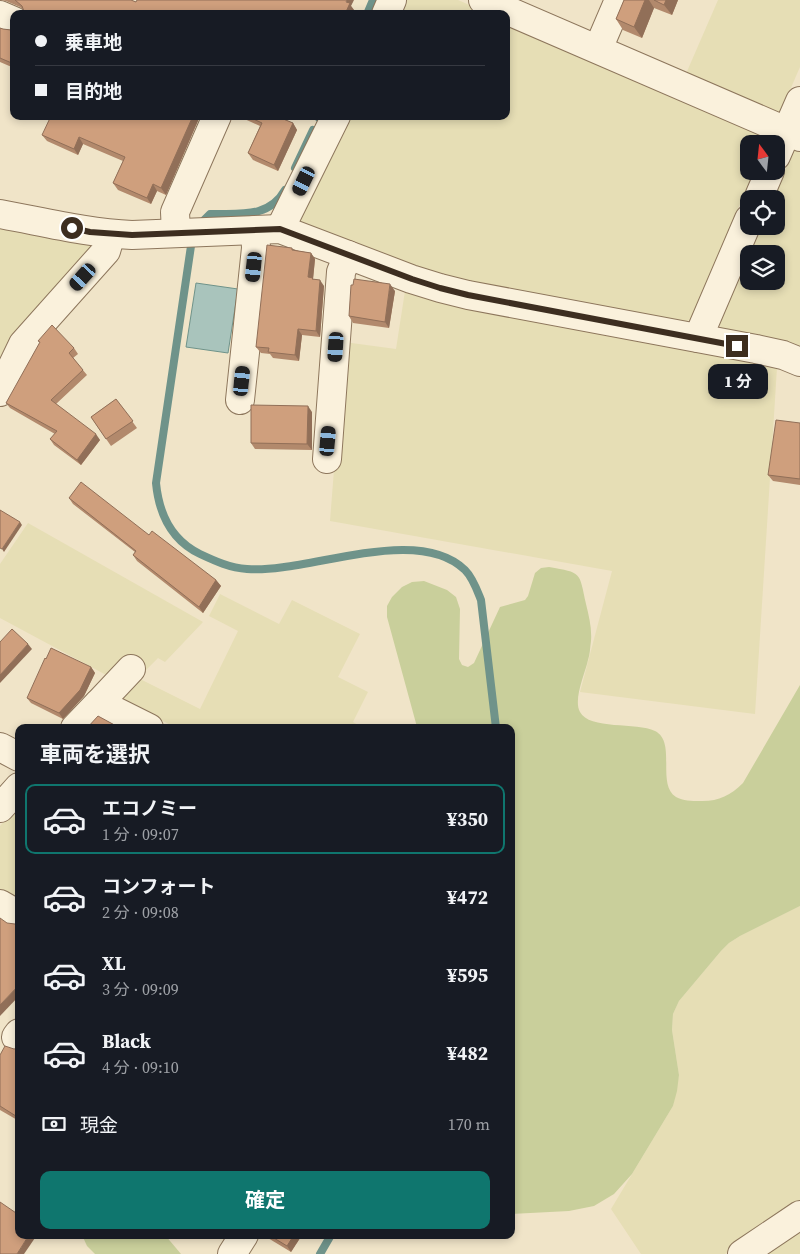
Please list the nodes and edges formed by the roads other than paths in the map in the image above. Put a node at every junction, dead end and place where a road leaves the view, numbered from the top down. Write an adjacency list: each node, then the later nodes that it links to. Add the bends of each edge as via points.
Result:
1 (483, 0): 3 (street)
2 (619, 0): 5 (street)
3 (506, 10)
4 (510, 12): 5 (street)
5 (598, 49): 9 (street)
6 (800, 101): 9 (street)
7 (215, 120): 13 (street, via 175,212)
8 (334, 120): 12 (street)
9 (793, 134): 10 (street)
10 (785, 144)
11 (0, 214): 14 (street)
12 (268, 230): 13 (street); 16 (street); 20 (street, via 256,248)
13 (176, 233): 14 (street)
14 (110, 234): 19 (street, via 106,251 23,344)
15 (742, 235): 17 (street)
16 (348, 255): 17 (street, via 440,288); 21 (street, via 341,272)
17 (698, 338): 18 (street, via 774,353)
18 (800, 362)
19 (0, 392)
20 (240, 400)
21 (327, 459)
22 (131, 669): 23 (street)
23 (99, 703): 24 (street); 25 (street)
24 (79, 724)
25 (141, 724)
26 (0, 747): 27 (street)
27 (15, 755)
28 (15, 791): 29 (street)
29 (0, 808)
30 (0, 904): 31 (street)
31 (15, 913)
32 (800, 1214): 35 (street)
33 (241, 1239): 34 (street)
34 (232, 1254)
35 (742, 1254)

